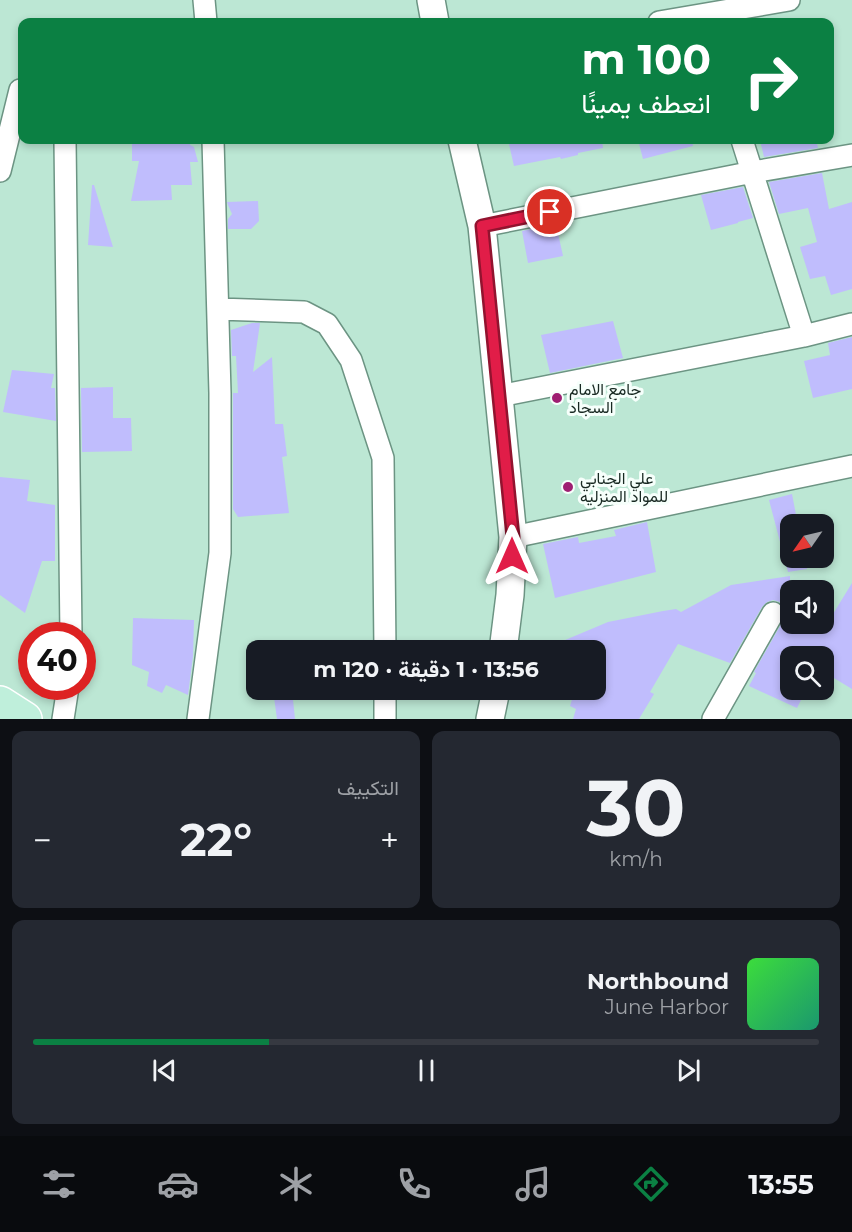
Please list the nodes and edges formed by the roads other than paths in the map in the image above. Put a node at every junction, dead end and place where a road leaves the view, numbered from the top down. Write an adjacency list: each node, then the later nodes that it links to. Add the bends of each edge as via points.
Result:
1 (204, 0): 5 (street)
2 (431, 0): 6 (street)
3 (789, 0): 4 (street)
4 (698, 13): 7 (street)
5 (206, 18)
6 (434, 18)
7 (676, 18)
8 (14, 90): 14 (street)
9 (65, 144): 24 (street)
10 (213, 144): 17 (street)
11 (463, 144): 16 (street)
12 (743, 144): 15 (street)
13 (852, 155): 15 (street)
14 (0, 171)
15 (753, 172): 16 (street); 19 (street)
16 (482, 226): 20 (street)
17 (218, 309): 25 (street, via 304,312 327,324 351,360 383,458); 33 (street, via 220,553)
18 (852, 324): 19 (street)
19 (804, 336): 20 (street)
20 (499, 396): 22 (street)
21 (852, 466): 22 (street)
22 (513, 537): 26 (street)
23 (773, 613): 36 (street)
24 (71, 622)
25 (385, 640)
26 (504, 640)
27 (66, 700): 32 (street)
28 (385, 700): 34 (street)
29 (494, 700): 35 (street)
30 (0, 703): 31 (main road)
31 (25, 719)
32 (63, 719)
33 (198, 719)
34 (385, 719)
35 (490, 719)
36 (713, 719)

